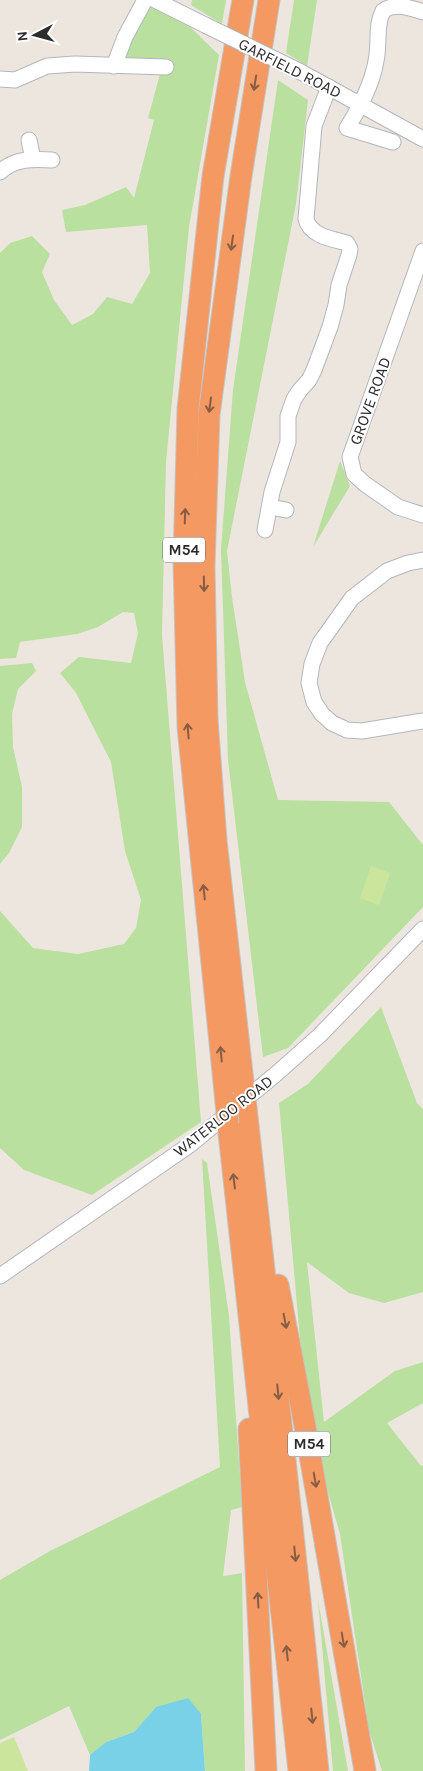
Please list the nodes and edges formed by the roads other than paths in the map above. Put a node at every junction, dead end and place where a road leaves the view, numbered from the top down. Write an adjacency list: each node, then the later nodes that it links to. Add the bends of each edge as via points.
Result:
1 (145, 0): 6 (street)
2 (155, 0): 9 (street, GARFIELD ROAD, bridge)
3 (243, 0): 27 (highway, M54, one-way to 3, via 188,727 184,561 189,400 213,176)
4 (268, 0): 27 (highway, M54, one-way to 27, via 240,176 209,415 204,566 207,719)
5 (423, 12): 10 (street, via 404,6 384,11 379,24 377,58)
6 (114, 66): 7 (street); 8 (street, via 47,66 15,80)
7 (166, 67)
8 (0, 79)
9 (329, 87): 10 (street, GARFIELD ROAD); 18 (street, via 314,126 306,219 313,232 347,243 350,249 332,321 314,370 294,399 288,416 288,442)
10 (361, 105): 11 (street, GARFIELD ROAD); 13 (street, via 348,128)
11 (423, 139)
12 (30, 140): 14 (street)
13 (393, 142)
14 (33, 159): 15 (street); 16 (street, via 14,163)
15 (52, 160)
16 (0, 172)
17 (423, 252): 20 (street, GROVE ROAD, via 350,457 354,474 365,484 398,507)
18 (270, 507): 19 (street); 21 (street)
19 (286, 510)
20 (423, 515)
21 (265, 530)
22 (423, 560): 23 (street)
23 (408, 563): 24 (street); 25 (street, via 387,571 352,598 320,643 309,683 314,702 322,714 332,724 347,730 362,731)
24 (423, 572)
25 (423, 721)
26 (423, 929): 29 (street, WATERLOO ROAD, via 320,1035 191,1144)
27 (238, 1108): 28 (highway, M54, one-way to 27); 32 (highway, M54, one-way to 32); 33 (highway, M54, one-way to 33, via 304,1420)
28 (240, 1229): 30 (highway, M54, one-way to 28); 31 (highway, M54, one-way to 28)
29 (0, 1276)
30 (266, 1771)
31 (299, 1771)
32 (318, 1771)
33 (365, 1771)

